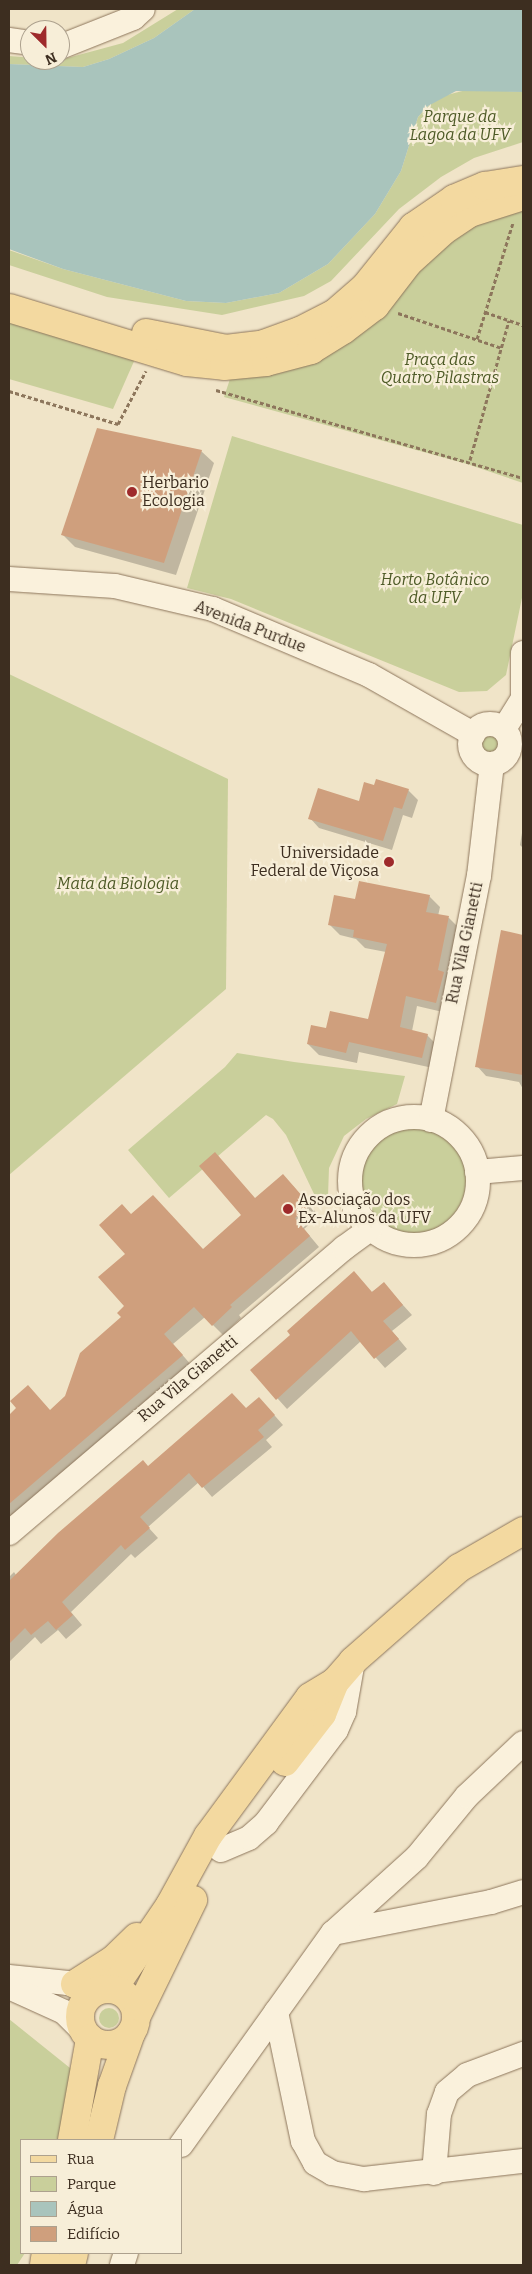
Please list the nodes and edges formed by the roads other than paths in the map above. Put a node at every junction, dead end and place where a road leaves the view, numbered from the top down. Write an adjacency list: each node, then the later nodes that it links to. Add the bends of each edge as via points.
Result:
1 (143, 9): 2 (street, via 133,18)
2 (70, 43)
3 (523, 191): 4 (main road, via 485,186 454,199 413,227 365,287 335,312 264,344 226,349 139,332); 5 (main road, via 470,213 443,231 408,263 375,306 312,350 266,362 224,366 187,362)
4 (9, 290)
5 (9, 308)
6 (9, 580): 9 (street, Avenida Purdue, via 115,586 213,609 369,675)
7 (523, 653): 8 (street, via 523,699)
8 (504, 729): 9 (street, via 487,724); 10 (street, via 510,747 504,759)
9 (473, 734): 10 (street, via 470,746 475,757)
10 (492, 764): 11 (street, Rua Vila Gianetti, via 479,876)
11 (431, 1120): 13 (street, via 453,1131 465,1142); 14 (street, via 403,1118 384,1125 367,1137 356,1154 350,1174 350,1194)
12 (523, 1168): 13 (street)
13 (477, 1172): 14 (street, via 477,1192 471,1210 444,1238 406,1245 387,1240)
14 (370, 1229): 16 (street, Rua Vila Gianetti)
15 (523, 1531): 17 (main road, via 459,1568)
16 (9, 1533)
17 (353, 1661): 18 (main road); 20 (street, via 344,1712 336,1730 266,1823 248,1838)
18 (335, 1682): 20 (main road, via 322,1714); 22 (main road, via 310,1696 304,1704 208,1836)
19 (523, 1743): 23 (street, via 467,1796 417,1857)
20 (221, 1850): 28 (main road, via 182,1920)
21 (523, 1892): 23 (street, via 491,1902)
22 (170, 1905): 26 (main road); 26 (main road, via 113,1960)
23 (333, 1933): 27 (street)
24 (9, 1977): 26 (street)
25 (9, 1987): 29 (street, via 64,2012)
26 (95, 1988): 28 (main road, via 130,1998); 29 (main road, via 82,2005 80,2014)
27 (276, 2012): 33 (street); 35 (street, via 297,2120 303,2142 315,2163 332,2173 364,2179)
28 (134, 2024): 29 (main road, via 117,2044 98,2044); 32 (main road, via 112,2086)
29 (87, 2035): 31 (main road)
30 (523, 2054): 35 (street, via 467,2075 447,2092 439,2114)
31 (72, 2139)
32 (99, 2139)
33 (182, 2144)
34 (523, 2161): 35 (street)
35 (434, 2173)

